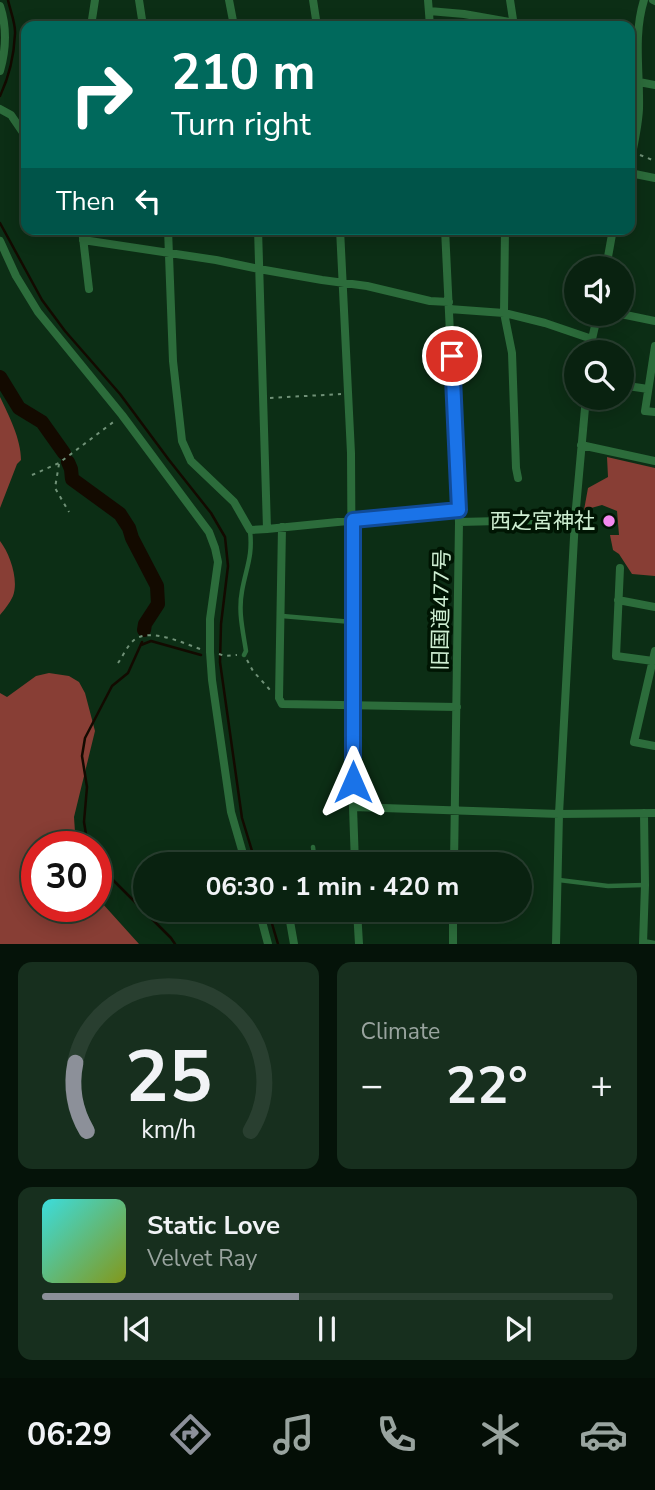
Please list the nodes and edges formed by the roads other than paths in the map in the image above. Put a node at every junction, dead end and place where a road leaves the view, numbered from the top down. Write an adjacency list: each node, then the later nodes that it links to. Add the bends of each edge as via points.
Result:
1 (95, 0): 10 (street)
2 (139, 0): 11 (street)
3 (229, 0): 12 (street)
4 (313, 0): 13 (street)
5 (428, 0): 9 (street)
6 (510, 0): 16 (street)
7 (645, 0): 17 (street)
8 (0, 6): 19 (street, via 5,43)
9 (429, 11): 14 (street); 15 (street)
10 (92, 21)
11 (142, 21)
12 (233, 21)
13 (316, 21)
14 (430, 21)
15 (495, 21)
16 (513, 21)
17 (635, 42)
18 (635, 53): 20 (street)
19 (0, 71)
20 (639, 82): 21 (street); 24 (street)
21 (655, 85)
22 (0, 110): 23 (street, via 11,115)
23 (21, 130)
24 (635, 140)
25 (635, 174): 26 (street)
26 (655, 178)
27 (83, 235): 34 (street)
28 (168, 235): 36 (street)
29 (258, 235): 38 (street)
30 (340, 235): 39 (street)
31 (445, 235): 41 (street, 旧国道477号)
32 (505, 235): 42 (street)
33 (613, 235): 37 (street)
34 (83, 240): 36 (street); 40 (street)
35 (0, 241): 79 (street, via 38,312 209,532 218,562 210,619 213,652 231,812)
36 (169, 252): 38 (street); 61 (street, via 181,441 191,461 234,502)
37 (608, 256)
38 (260, 270): 39 (street); 60 (street)
39 (343, 282): 41 (street); 57 (street)
40 (89, 289)
41 (449, 306): 42 (street); 55 (street, 旧国道477号)
42 (504, 313): 46 (street); 54 (street, via 512,354)
43 (634, 317): 44 (street)
44 (655, 321)
45 (595, 326): 46 (street)
46 (592, 339)
47 (655, 346): 49 (street)
48 (634, 387): 49 (street)
49 (648, 389): 51 (street, via 645,411)
50 (585, 410): 52 (street)
51 (655, 412)
52 (581, 445): 53 (street); 56 (street)
53 (655, 461)
54 (518, 478)
55 (459, 510): 57 (street); 58 (street, 旧国道477号)
56 (575, 519): 58 (street); 77 (street)
57 (353, 520): 59 (street); 66 (street)
58 (459, 522): 71 (street, 旧国道477号)
59 (282, 527): 60 (street); 65 (street)
60 (267, 528): 61 (street)
61 (250, 530): 68 (lane, via 252,547 240,605)
62 (620, 568): 63 (street)
63 (618, 600): 64 (street); 69 (street, via 616,656)
64 (655, 607)
65 (282, 616): 66 (lane); 70 (street, via 282,704)
66 (353, 622): 70 (street)
67 (655, 651): 69 (street)
68 (244, 655)
69 (653, 662): 72 (street, via 634,742)
70 (353, 706): 71 (street); 73 (street)
71 (457, 707): 74 (street, 旧国道477号)
72 (655, 746)
73 (353, 807): 74 (street); 81 (street)
74 (455, 811): 77 (street); 82 (street, 旧国道477号)
75 (644, 813): 76 (street); 77 (street); 84 (street)
76 (655, 813)
77 (559, 814): 83 (street)
78 (313, 847): 80 (lane)
79 (243, 852)
80 (314, 852)
81 (355, 852)
82 (454, 852)
83 (556, 880): 84 (lane); 95 (street)
84 (645, 885): 89 (street)
85 (262, 922): 91 (street)
86 (290, 922): 92 (street)
87 (358, 922): 93 (street)
88 (453, 922): 94 (street)
89 (643, 942): 90 (lane)
90 (655, 943)
91 (268, 944)
92 (294, 944)
93 (359, 944)
94 (453, 944)
95 (555, 944)

